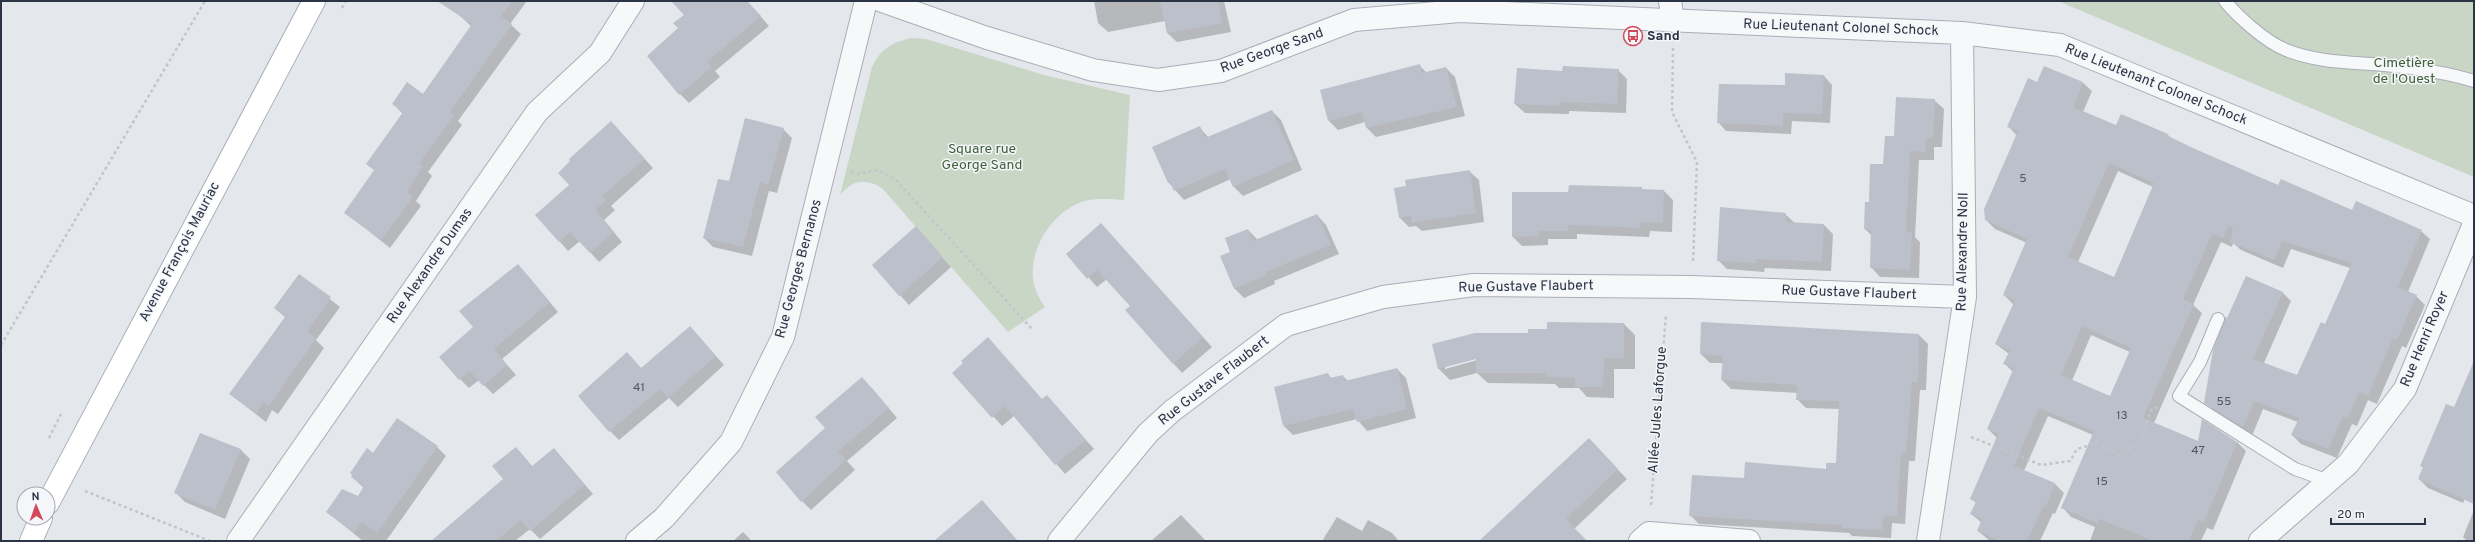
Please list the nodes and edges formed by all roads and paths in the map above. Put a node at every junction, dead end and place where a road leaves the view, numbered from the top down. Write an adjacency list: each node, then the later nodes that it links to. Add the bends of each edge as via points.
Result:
1 (205, 1): 18 (path)
2 (314, 1): 21 (street, Avenue François Mauriac)
3 (633, 1): 28 (street, Rue Alexandre Dumas, via 600,53 537,112)
4 (866, 1): 29 (street, Rue Georges Bernanos, via 783,337 731,442 664,518)
5 (882, 1): 7 (street, Rue George Sand, via 987,38 1093,70 1158,80 1221,72 1354,20 1460,11)
6 (2225, 1): 9 (lane, via 2256,30 2285,50 2330,62 2445,72)
7 (1671, 11): 8 (street, Rue Lieutenant Colonel Schock); 14 (path, via 1672,112 1697,162)
8 (1962, 33): 11 (street, Rue Lieutenant Colonel Schock, via 2060,45); 15 (street, Rue Alexandre Noll)
9 (2474, 80)
10 (858, 174): 17 (path, via 878,170 896,180)
11 (2474, 216)
12 (2474, 224): 22 (street, Rue Henri Royer, via 2405,388 2348,464)
13 (1668, 286): 14 (street, Rue Gustave Flaubert); 25 (path, Allée Jules Laforgue); 30 (street, Rue Gustave Flaubert, via 1474,285 1383,297 1286,325 1172,411 1148,434)
14 (1691, 287): 15 (street, Rue Gustave Flaubert)
15 (1965, 297): 20 (street, Rue Alexandre Noll)
16 (2218, 319): 19 (lane, via 2200,362)
17 (1032, 329)
18 (1, 345)
19 (2179, 396): 20 (path, via 2151,410 2141,442 2119,455 2097,443 2077,449 2070,461 2041,465); 22 (lane, via 2295,469)
20 (1945, 427): 32 (street, Rue Alexandre Noll)
21 (58, 480): 23 (street, Avenue François Mauriac); 27 (path)
22 (2329, 481): 33 (street, Rue Henri Royer)
23 (55, 486)
24 (38, 526): 26 (street)
25 (1644, 537): 31 (street)
26 (31, 541)
27 (211, 541)
28 (238, 541)
29 (637, 541)
30 (1059, 541)
31 (1749, 541)
32 (1928, 541)
33 (2260, 541)

